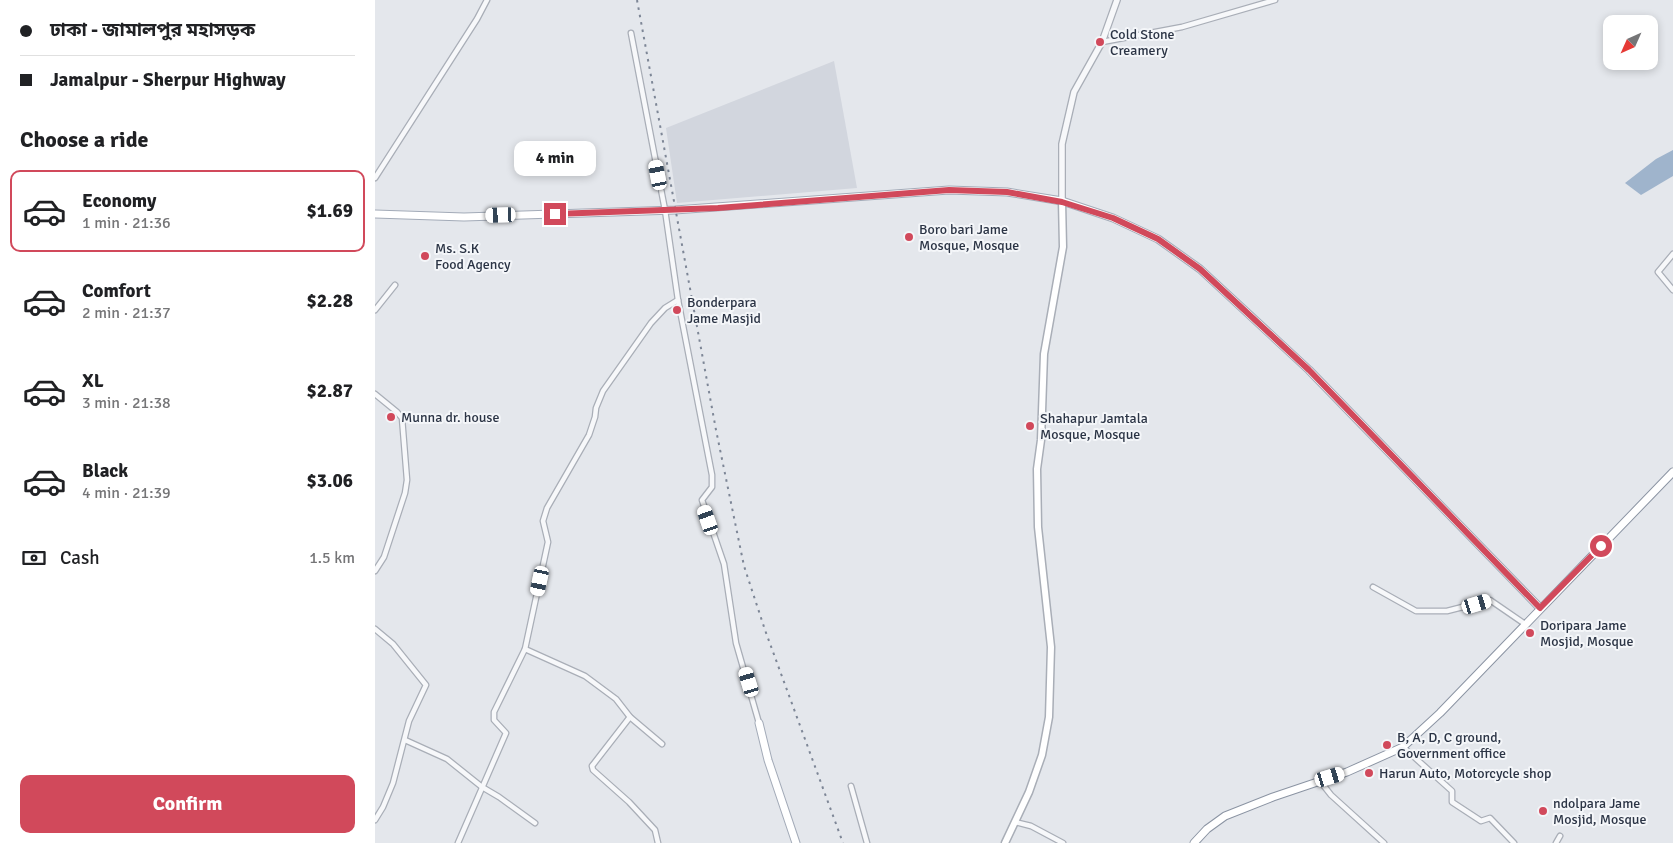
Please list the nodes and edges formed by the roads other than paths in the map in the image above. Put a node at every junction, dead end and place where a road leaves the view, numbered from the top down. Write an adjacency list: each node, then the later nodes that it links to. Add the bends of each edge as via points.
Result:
1 (487, 0): 6 (street)
2 (1117, 0): 5 (street)
3 (1275, 0): 5 (street, via 1182,27)
4 (631, 33): 8 (street)
5 (1102, 42): 7 (street, via 1074,92 1062,144)
6 (375, 178)
7 (1062, 202): 8 (main road, via 1007,192 949,190); 19 (main road, via 1113,218 1158,239 1200,269 1309,370); 32 (main road, via 1063,247 1044,354 1037,469 1038,527 1051,647 1049,716 1042,755)
8 (665, 210): 9 (main road, via 464,217); 13 (street)
9 (375, 214)
10 (1673, 254): 12 (street, via 1658,272)
11 (395, 286): 14 (street)
12 (1673, 290)
13 (678, 300): 22 (street, via 651,323 603,391 589,434 547,508 543,521 548,542); 24 (street, via 712,475 712,487 702,500 724,564 736,643)
14 (375, 310)
15 (375, 394): 17 (street, via 402,418 407,480 384,557)
16 (1673, 472): 19 (main road)
17 (375, 571)
18 (1373, 587): 20 (street, via 1416,611 1447,612 1490,600)
19 (1540, 608): 20 (main road)
20 (1525, 624): 27 (main road)
21 (375, 629): 25 (street, via 393,644 426,685 409,721)
22 (525, 649): 23 (street, via 585,676 616,699); 30 (street, via 493,712 494,720 506,733)
23 (630, 716): 26 (street); 36 (street, via 592,766 655,830)
24 (759, 724): 37 (main road)
25 (405, 740): 30 (street, via 447,759); 31 (street, via 393,784)
26 (662, 744)
27 (1403, 747): 28 (main road); 43 (street, via 1452,792 1451,802 1481,821 1490,818)
28 (1320, 781): 41 (main road, via 1225,816 1207,828); 42 (street)
29 (851, 786): 38 (street)
30 (482, 787): 33 (street); 35 (street)
31 (375, 820)
32 (1015, 822): 39 (main road); 40 (street, via 1031,826)
33 (535, 823)
34 (1560, 836): 44 (street)
35 (458, 843)
36 (658, 843)
37 (796, 843)
38 (867, 843)
39 (1005, 843)
40 (1063, 843)
41 (1194, 843)
42 (1384, 843)
43 (1514, 843)
44 (1556, 843)

